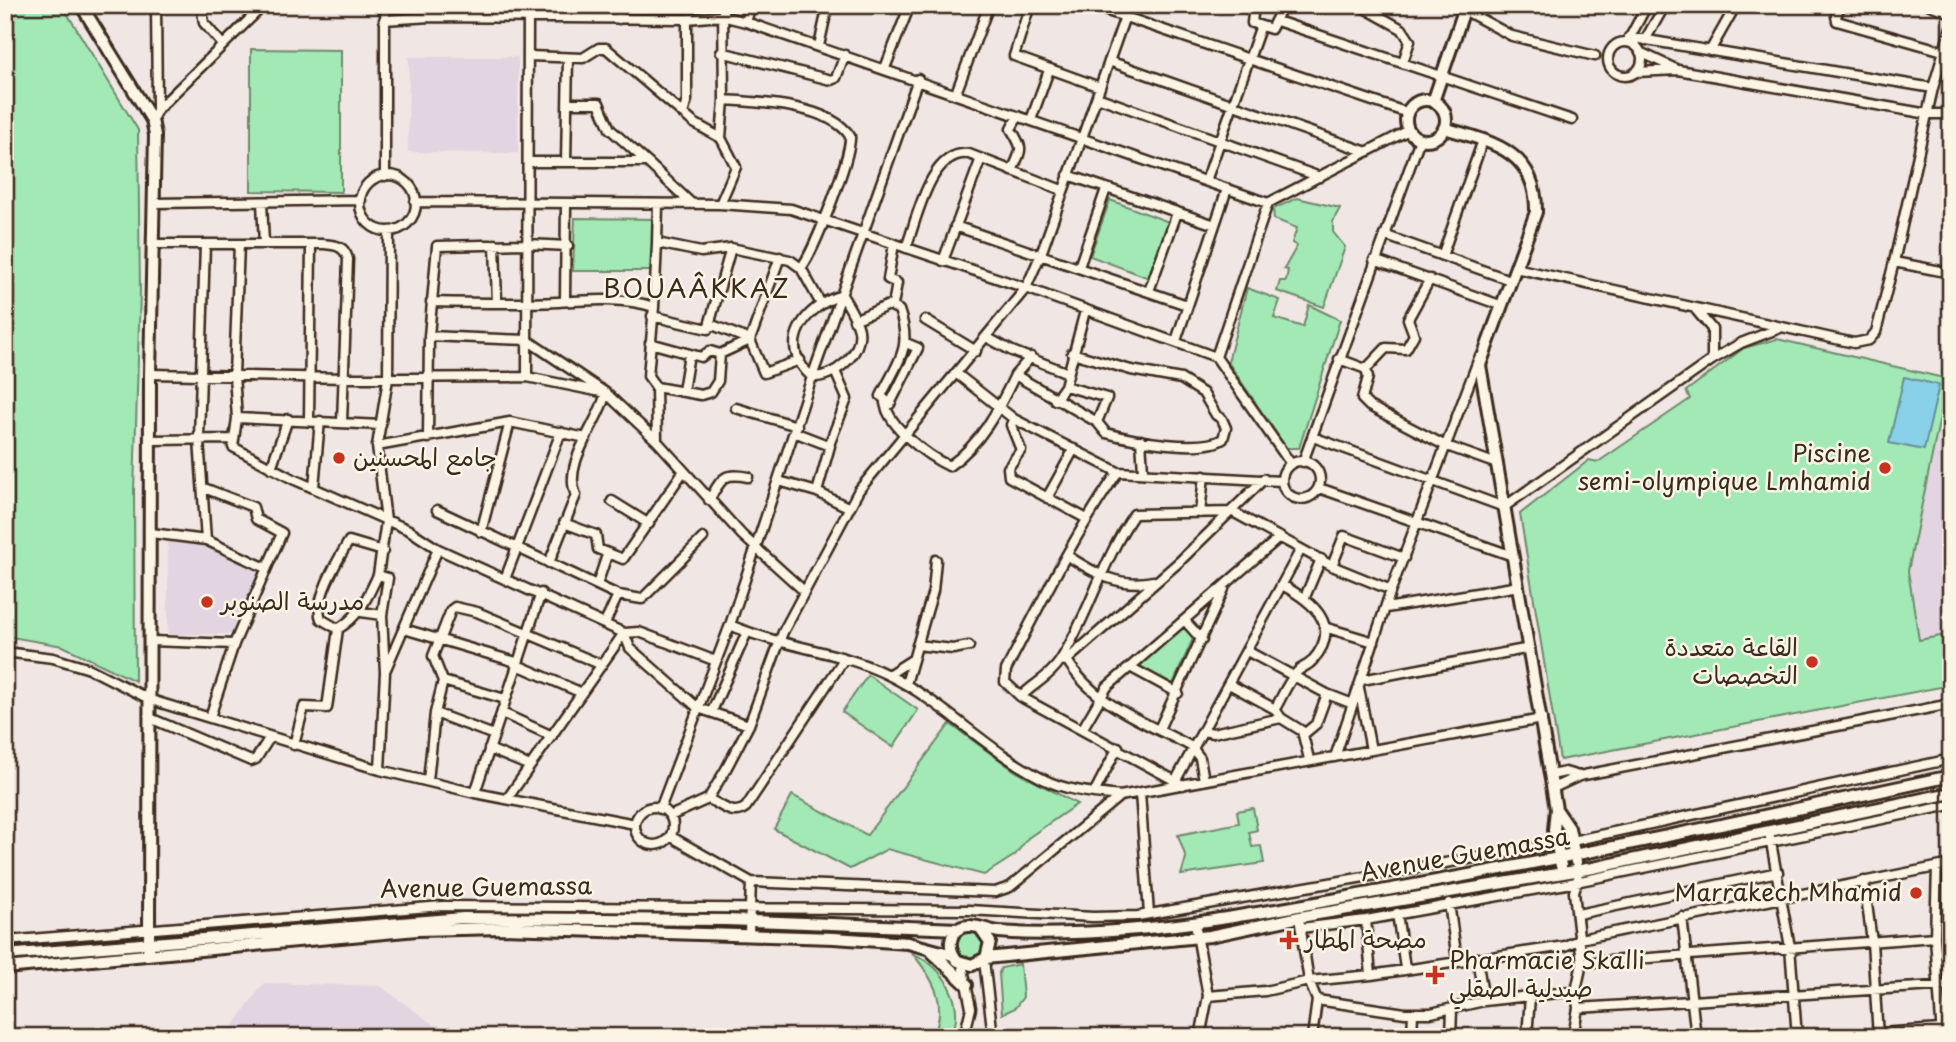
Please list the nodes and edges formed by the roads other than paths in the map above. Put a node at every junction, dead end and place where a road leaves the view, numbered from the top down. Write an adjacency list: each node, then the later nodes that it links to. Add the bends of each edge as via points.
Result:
1 (81, 5): 76 (main road)
2 (156, 5): 76 (street)
3 (264, 5): 43 (street)
4 (385, 5): 36 (street)
5 (429, 5): 31 (street)
6 (528, 5): 33 (street)
7 (619, 5): 34 (street)
8 (723, 5): 29 (street)
9 (751, 5): 38 (street)
10 (828, 5): 44 (street)
11 (909, 5): 57 (street)
12 (989, 5): 66 (street)
13 (1030, 5): 58 (street, via 1014,56)
14 (1090, 5): 32 (street)
15 (1129, 5): 32 (street)
16 (1237, 5): 27 (street)
17 (1283, 5): 37 (street)
18 (1359, 5): 56 (street, via 1406,32 1410,41)
19 (1637, 5): 30 (street)
20 (1647, 5): 30 (street)
21 (1665, 5): 42 (street)
22 (1736, 5): 47 (street)
23 (1841, 5): 48 (street, via 1837,21)
24 (1930, 5): 28 (street)
25 (201, 6): 43 (street, via 204,23)
26 (1458, 7): 52 (street, via 1512,36); 62 (main road)
27 (1253, 8): 40 (street, via 1251,21)
28 (1951, 13)
29 (722, 16): 35 (street); 38 (street); 46 (street)
30 (1641, 16): 41 (street)
31 (430, 17): 33 (street); 36 (street)
32 (1125, 17): 54 (street); 55 (street)
33 (528, 18): 34 (street); 51 (street)
34 (619, 19): 35 (street)
35 (687, 19): 73 (street)
36 (384, 20): 96 (street)
37 (1277, 21): 40 (street, via 1273,29); 56 (street)
38 (746, 22): 44 (street)
39 (1951, 27): 48 (street)
40 (1260, 28): 54 (street)
41 (1628, 40): 42 (street); 45 (street); 49 (street)
42 (1646, 40): 47 (street)
43 (223, 45): 76 (street)
44 (819, 46): 50 (street)
45 (1612, 47): 52 (street); 59 (street, via 1607,61)
46 (721, 51): 50 (street, via 831,80); 68 (street)
47 (1710, 51): 65 (street)
48 (1943, 51): 65 (street)
49 (1640, 52): 60 (street); 61 (street, via 1642,63)
50 (845, 55): 57 (street)
51 (529, 56): 53 (street); 91 (street)
52 (1594, 57): 59 (street)
53 (568, 58): 70 (street); 73 (street, via 583,58 606,48)
54 (1250, 60): 71 (street); 72 (street)
55 (1110, 61): 64 (street); 71 (street)
56 (1403, 62): 62 (street)
57 (885, 68): 63 (street)
58 (1049, 69): 64 (street); 78 (street)
59 (1611, 70): 61 (street, via 1626,76)
60 (1678, 70): 61 (street); 74 (street)
61 (1636, 72)
62 (1442, 76): 69 (main road); 79 (street)
63 (918, 79): 66 (street); 117 (street)
64 (1100, 87): 67 (street)
65 (1933, 88): 74 (street)
66 (956, 93): 77 (street)
67 (1097, 97): 84 (street); 86 (street)
68 (724, 100): 83 (street); 113 (street, via 790,107 844,126 851,141)
69 (1433, 102): 72 (main road, via 1418,103); 80 (main road, via 1445,114)
70 (568, 103): 82 (street, via 598,103 610,129); 92 (street)
71 (1233, 106): 86 (street); 88 (street)
72 (1408, 113): 81 (main road)
73 (683, 114): 83 (street)
74 (1928, 114): 75 (street); 136 (street)
75 (1951, 114)
76 (154, 115): 105 (main road)
77 (1018, 116): 78 (street); 94 (street, via 1011,129 1022,148)
78 (1031, 120): 84 (street)
79 (1572, 120)
80 (1444, 128): 85 (main road, via 1434,139); 87 (main road)
81 (1409, 130): 85 (main road); 88 (street)
82 (620, 138): 90 (street); 93 (street)
83 (721, 138): 110 (street, via 737,167)
84 (1082, 138): 95 (street); 98 (street)
85 (1420, 139): 118 (street)
86 (1220, 140): 97 (street); 98 (street)
87 (1483, 140): 132 (street); 139 (main road, via 1521,162 1535,190 1536,212)
88 (1367, 152): 97 (street)
89 (980, 160): 94 (street); 115 (street); 130 (street, via 963,153 938,166)
90 (619, 161): 92 (street); 93 (street)
91 (528, 162): 92 (street); 107 (street)
92 (566, 162)
93 (647, 162): 109 (street)
94 (1012, 171): 101 (street)
95 (1068, 175): 99 (street); 101 (street)
96 (386, 176): 102 (street, via 369,183); 104 (street, via 407,184)
97 (1320, 177): 106 (street)
98 (1206, 181): 100 (street)
99 (1106, 189): 112 (street); 137 (street)
100 (1227, 189): 106 (street); 114 (street)
101 (1062, 190): 131 (street)
102 (360, 200): 103 (street); 116 (street, via 368,222)
103 (262, 202): 105 (street); 123 (street)
104 (415, 202): 107 (street); 116 (street, via 408,222)
105 (155, 203): 120 (main road)
106 (1268, 203): 175 (street)
107 (528, 204): 111 (street); 126 (street)
108 (658, 204): 109 (street); 111 (street); 119 (street)
109 (692, 204): 110 (street)
110 (720, 204): 113 (street, via 778,206)
111 (566, 205): 128 (street)
112 (1177, 213): 114 (street); 144 (street)
113 (822, 220): 117 (street); 138 (street)
114 (1215, 225): 152 (street)
115 (955, 226): 131 (street); 135 (street)
116 (389, 232): 192 (street)
117 (865, 235): 127 (street); 145 (street)
118 (1384, 235): 132 (street); 134 (street)
119 (657, 243): 129 (street, via 701,252); 154 (street)
120 (154, 244): 121 (street); 182 (main road)
121 (205, 244): 122 (street); 183 (street)
122 (239, 244): 123 (street); 185 (street)
123 (264, 244): 124 (street)
124 (311, 244): 190 (street); 191 (street, via 337,245 347,256)
125 (495, 244): 126 (street); 147 (street, via 437,246); 149 (street)
126 (528, 244): 128 (street); 148 (street)
127 (894, 244): 130 (street); 151 (street, via 888,279 897,282)
128 (568, 246): 146 (street)
129 (731, 248): 133 (street); 160 (street)
130 (906, 248): 135 (street)
131 (1041, 254): 137 (street); 143 (street)
132 (1442, 256): 142 (street)
133 (780, 257): 138 (street); 165 (street)
134 (1374, 260): 141 (street); 176 (street)
135 (943, 261): 143 (street)
136 (1894, 262): 140 (street); 161 (street, via 1881,318 1869,340 1846,342)
137 (1079, 267): 144 (street)
138 (801, 268): 150 (street)
139 (1515, 268): 142 (main road); 155 (street)
140 (1951, 273)
141 (1430, 279): 153 (street); 179 (street, via 1409,314 1414,335 1406,349 1386,348)
142 (1510, 280): 153 (main road)
143 (1026, 288): 156 (street); 163 (street)
144 (1149, 291): 152 (street)
145 (842, 295): 150 (street); 158 (street); 189 (street)
146 (565, 300): 148 (street); 154 (street)
147 (432, 302): 149 (street); 162 (street)
148 (528, 302): 149 (street); 164 (street)
149 (497, 303)
150 (821, 304): 177 (street, via 806,314 800,326)
151 (893, 305): 158 (street); 168 (street, via 899,310)
152 (1187, 305): 166 (street)
153 (1500, 305): 169 (main road)
154 (654, 307): 157 (street)
155 (1696, 310): 161 (street); 178 (street, via 1712,329)
156 (1086, 312): 166 (street); 171 (street)
157 (652, 316): 160 (street, via 705,331); 167 (street)
158 (854, 320): 180 (street, via 859,328 855,346 846,363)
159 (925, 320): 170 (street)
160 (710, 324): 165 (street)
161 (1780, 328): 178 (street)
162 (429, 336): 164 (street); 187 (street)
163 (988, 338): 170 (street); 174 (street)
164 (527, 340): 188 (street); 196 (street)
165 (750, 340): 173 (street); 177 (street, via 764,373)
166 (1175, 341): 175 (street)
167 (650, 343): 172 (street); 194 (street, via 648,376)
168 (906, 343): 198 (street, via 881,396); 198 (street, via 918,348 893,402)
169 (1483, 350): 222 (street); 227 (main road, via 1481,376)
170 (976, 351): 184 (street)
171 (1072, 353): 181 (street); 219 (street, via 1181,379 1203,393 1226,428 1223,439 1212,444)
172 (689, 354): 173 (street); 195 (street)
173 (720, 354): 195 (street, via 718,381 711,392)
174 (1031, 357): 181 (street); 186 (street)
175 (1216, 357): 226 (street)
176 (1339, 359): 179 (street); 213 (street)
177 (800, 360): 189 (street)
178 (1712, 360): 245 (street)
179 (1366, 369): 222 (street, via 1364,402)
180 (835, 371): 189 (street); 221 (street, via 847,399)
181 (1068, 373): 193 (street)
182 (150, 374): 183 (street); 218 (main road)
183 (200, 374): 185 (street); 216 (street)
184 (957, 374): 200 (street); 212 (street)
185 (234, 375): 190 (street); 201 (street)
186 (1015, 375): 197 (street); 200 (street)
187 (429, 377): 188 (street); 192 (street); 214 (street)
188 (527, 377): 196 (street)
189 (812, 377): 210 (street)
190 (309, 378): 191 (street); 204 (street)
191 (346, 378): 192 (street); 206 (street)
192 (388, 379): 209 (street)
193 (1065, 386): 197 (street); 208 (street, via 1107,398)
194 (656, 387): 195 (street); 220 (street)
195 (683, 391)
196 (606, 393): 215 (street); 220 (street)
197 (1055, 400): 208 (street)
198 (885, 403): 212 (street)
199 (736, 408): 210 (street)
200 (999, 410): 203 (street); 212 (street, via 949,466)
201 (237, 418): 202 (street); 217 (street)
202 (288, 419): 204 (street); 228 (street)
203 (1014, 419): 224 (street); 242 (street, via 1011,425 1020,450 1007,475)
204 (309, 420): 205 (street)
205 (320, 421): 206 (street); 238 (street)
206 (342, 422): 209 (street)
207 (510, 422): 211 (street); 214 (street); 255 (street)
208 (1097, 422): 219 (street, via 1106,433)
209 (381, 425): 223 (street)
210 (796, 429): 221 (street); 235 (street)
211 (561, 432): 215 (street); 260 (street)
212 (905, 433): 246 (street)
213 (1313, 437): 225 (street); 237 (street)
214 (428, 438): 223 (street)
215 (586, 438): 253 (street, via 571,483 576,495)
216 (199, 439): 217 (street); 218 (street); 239 (street)
217 (233, 439): 228 (street, via 235,449)
218 (151, 440): 256 (main road)
219 (1142, 440): 230 (street)
220 (657, 441): 231 (street)
221 (828, 445): 241 (street)
222 (1444, 445): 227 (street); 237 (street)
223 (377, 446): 251 (street)
224 (1074, 449): 229 (street); 242 (street)
225 (1303, 462): 226 (street); 240 (street, via 1318,471)
226 (1291, 464): 236 (street)
227 (1497, 464): 245 (main road)
228 (271, 468): 238 (street)
229 (1118, 471): 230 (street); 250 (street)
230 (1143, 471): 232 (street)
231 (683, 472): 243 (street); 254 (street)
232 (1204, 476): 234 (street); 249 (street)
233 (748, 477): 243 (street, via 724,477)
234 (1264, 479): 236 (street); 248 (street)
235 (779, 481): 241 (street); 261 (street)
236 (1282, 481): 240 (street, via 1289,495 1300,499)
237 (1431, 481): 245 (street); 252 (street)
238 (314, 487): 251 (street)
239 (204, 488): 259 (street); 273 (street, via 253,507 256,519 282,533)
240 (1319, 488): 252 (street)
241 (817, 492): 246 (street)
242 (1047, 498): 250 (street)
243 (709, 500): 261 (street)
244 (612, 501): 254 (street)
245 (1504, 507): 267 (main road)
246 (850, 508): 283 (street)
247 (437, 510): 255 (street)
248 (1233, 512): 249 (street); 257 (street); 277 (street)
249 (1200, 513): 275 (street, via 1134,514)
250 (1085, 518): 266 (street)
251 (386, 521): 262 (street); 264 (street)
252 (1417, 521): 267 (street); 268 (street)
253 (564, 523): 265 (street, via 596,535 597,548); 271 (street)
254 (649, 524): 265 (street, via 624,558)
255 (481, 532): 260 (street)
256 (150, 533): 259 (street); 301 (main road)
257 (1280, 537): 263 (street); 281 (street)
258 (703, 538): 285 (street, via 642,599)
259 (206, 540): 273 (street)
260 (516, 547): 271 (street); 276 (street)
261 (756, 548): 283 (street); 292 (street)
262 (438, 549): 276 (street); 295 (street)
263 (1301, 549): 269 (street); 279 (street)
264 (383, 551): 274 (street); 294 (street, via 351,539 348,543 318,603 321,619)
265 (607, 555): 278 (street)
266 (1068, 556): 275 (street); 327 (street, via 1006,670 1007,687)
267 (1513, 556): 280 (main road)
268 (1404, 558): 272 (street, via 1344,536); 282 (street)
269 (1321, 559): 272 (street); 286 (street)
270 (936, 560): 305 (street, via 933,591)
271 (549, 563): 278 (street)
272 (1332, 566): 282 (street)
273 (266, 568): 303 (street)
274 (378, 575): 288 (street); 289 (street, via 388,578)
275 (1099, 576): 277 (street, via 1126,584); 313 (street)
276 (505, 579): 284 (street)
277 (1153, 581): 313 (street)
278 (597, 585): 285 (street)
279 (1282, 585): 286 (street); 308 (street)
280 (1519, 586): 287 (street); 307 (main road)
281 (1225, 588): 290 (street); 300 (street)
282 (1391, 590): 287 (street)
283 (804, 591): 304 (street)
284 (541, 593): 291 (street); 296 (street)
285 (618, 595): 291 (street)
286 (1305, 597): 293 (street, via 1317,609)
287 (1386, 608): 302 (street)
288 (361, 612): 289 (street); 294 (street)
289 (382, 615): 317 (street)
290 (1186, 622): 300 (street); 316 (street)
291 (605, 623): 298 (street)
292 (730, 625): 297 (street); 311 (street)
293 (1324, 627): 302 (street); 319 (street, via 1323,643 1314,659)
294 (338, 629): 350 (street, via 327,708 304,707)
295 (404, 629): 299 (street); 317 (street)
296 (527, 632): 299 (street, via 461,606 451,610); 314 (street); 315 (street)
297 (747, 632): 304 (street); 335 (street)
298 (624, 633): 311 (street, via 639,632); 315 (street); 333 (street, via 630,648)
299 (441, 640): 314 (street); 320 (street, via 433,656)
300 (1202, 640): 325 (street)
301 (151, 641): 303 (street); 330 (main road)
302 (1374, 642): 323 (street)
303 (234, 644): 338 (street)
304 (781, 644): 310 (street); 342 (street)
305 (917, 645): 306 (street); 312 (street)
306 (969, 646)
307 (1530, 648): 323 (street); 341 (main road)
308 (1247, 651): 319 (street); 322 (street)
309 (5, 652): 330 (street, via 53,658 90,669)
310 (844, 659): 318 (street); 373 (street, via 746,807 731,811)
311 (716, 661): 333 (street)
312 (910, 661): 318 (street); 321 (street)
313 (1063, 661): 327 (street); 328 (street)
314 (515, 663): 324 (street); 329 (street)
315 (602, 665): 324 (street)
316 (1130, 667): 325 (street); 328 (street)
317 (385, 672): 359 (street)
318 (888, 675): 321 (street)
319 (1294, 676): 326 (street); 334 (street)
320 (443, 681): 329 (street); 336 (street)
321 (906, 684): 368 (street, via 1043,779)
322 (1229, 684): 334 (street); 345 (street)
323 (1360, 684): 331 (street); 354 (street)
324 (582, 693): 348 (street)
325 (1178, 693): 344 (street)
326 (1327, 694): 331 (street); 346 (street, via 1316,724)
327 (1021, 698): 343 (street)
328 (1099, 698): 343 (street); 344 (street)
329 (505, 699): 337 (street)
330 (151, 700): 338 (street); 339 (main road)
331 (1353, 704): 355 (street)
332 (1951, 704): 361 (street)
333 (698, 708): 335 (street); 375 (street)
334 (1275, 709): 340 (street)
335 (712, 711): 342 (street)
336 (435, 713): 347 (street); 364 (street)
337 (502, 713): 347 (street); 348 (street)
338 (210, 717): 349 (street)
339 (150, 718): 349 (street, via 251,761); 404 (main road)
340 (1281, 718): 345 (street, via 1213,733); 346 (street)
341 (1542, 719): 354 (street); 360 (main road)
342 (749, 725): 373 (street)
343 (1083, 728): 351 (street)
344 (1159, 729): 353 (street)
345 (1203, 731): 353 (street)
346 (1304, 734): 356 (street)
347 (494, 735): 352 (street)
348 (552, 736): 358 (street)
349 (270, 737): 350 (street)
350 (293, 745): 359 (street)
351 (1118, 747): 365 (street); 368 (street)
352 (489, 749): 358 (street); 367 (street)
353 (1193, 749): 363 (street, via 1200,758); 365 (street)
354 (1371, 750): 355 (street)
355 (1335, 757): 356 (street)
356 (1309, 759): 363 (street)
357 (1951, 759): 381 (street, Avenue Guemassa)
358 (530, 766): 372 (street)
359 (380, 770): 364 (street)
360 (1551, 775): 361 (street); 366 (main road)
361 (1579, 776): 366 (street)
362 (1951, 776): 383 (main road, Avenue Guemassa)
363 (1204, 780): 365 (street)
364 (428, 781): 367 (street)
365 (1180, 782): 369 (street)
366 (1553, 788): 376 (main road)
367 (475, 793): 372 (street)
368 (1094, 793): 371 (street)
369 (1140, 793): 371 (street); 398 (street)
370 (1951, 793): 380 (main road, Avenue Guemassa)
371 (1121, 796): 391 (street, via 1010,887 995,892)
372 (508, 799): 378 (street)
373 (708, 799): 377 (street)
374 (1951, 805): 380 (street)
375 (660, 809): 377 (street); 378 (street, via 647,809)
376 (1556, 809): 381 (main road); 382 (main road)
377 (670, 816): 379 (street)
378 (635, 824): 379 (street, via 637,835 650,845 661,844)
379 (670, 836): 391 (street)
380 (1770, 836): 387 (street); 388 (main road, Avenue Guemassa)
381 (1572, 841): 382 (street, Avenue Guemassa); 383 (main road)
382 (1556, 844): 384 (main road); 398 (street, Avenue Guemassa)
383 (1575, 857): 384 (main road, Avenue Guemassa); 388 (main road)
384 (1559, 860): 389 (main road); 401 (main road, Avenue Guemassa)
385 (1951, 864): 386 (street)
386 (1937, 867): 390 (street); 407 (street)
387 (1778, 872): 393 (street); 397 (street)
388 (1578, 876): 389 (main road, Avenue Guemassa); 392 (street)
389 (1564, 879): 392 (street); 394 (street); 402 (main road, Avenue Guemassa)
390 (1864, 881): 393 (street); 411 (street)
391 (751, 882): 395 (street)
392 (1574, 892): 397 (street)
393 (1783, 896): 399 (street); 414 (street)
394 (1449, 904): 396 (street); 421 (street)
395 (749, 909): 398 (street, Avenue Guemassa); 403 (street); 404 (street, Avenue Guemassa, via 443,906)
396 (1397, 913): 400 (street); 425 (street)
397 (1578, 914): 409 (street)
398 (1150, 915)
399 (1682, 917): 409 (street); 418 (street)
400 (1366, 920): 402 (street); 426 (street)
401 (1195, 923): 406 (main road, Avenue Guemassa, via 1065,933); 408 (street)
402 (1300, 923): 408 (main road, Avenue Guemassa); 427 (street)
403 (749, 928): 405 (main road, Avenue Guemassa); 412 (main road, Avenue Guemassa, via 463,918); 413 (main road, Avenue Guemassa); 416 (main road, Avenue Guemassa, via 417,930)
404 (146, 929): 410 (street, Avenue Guemassa); 412 (main road)
405 (959, 929): 406 (main road); 417 (main road, via 951,940)
406 (981, 929): 420 (main road, via 990,942)
407 (1935, 937): 411 (street); 430 (street)
408 (1198, 938): 420 (main road, Avenue Guemassa); 434 (street)
409 (1580, 939): 419 (street, via 1565,946); 422 (street)
410 (5, 941)
411 (1872, 942): 414 (street); 431 (street)
412 (148, 943): 415 (main road, Avenue Guemassa); 416 (main road)
413 (924, 946): 417 (main road, Avenue Guemassa); 428 (main road)
414 (1790, 947): 418 (street); 433 (street)
415 (5, 955)
416 (149, 955): 424 (main road, Avenue Guemassa)
417 (953, 955): 423 (main road)
418 (1689, 956): 422 (street); 438 (street)
419 (1477, 958): 421 (street); 437 (street)
420 (985, 959): 423 (main road, via 975,965); 445 (street)
421 (1457, 960): 425 (street)
422 (1582, 962): 432 (street)
423 (962, 964): 428 (street)
424 (5, 968)
425 (1405, 968): 426 (street)
426 (1371, 975): 427 (street)
427 (1309, 981): 434 (street); 436 (street)
428 (967, 985): 444 (street, via 971,1008)
429 (1951, 985): 430 (street)
430 (1939, 986): 431 (street); 442 (street)
431 (1875, 990): 433 (street); 443 (street)
432 (1576, 991): 435 (street); 439 (street)
433 (1793, 995): 438 (street); 453 (street)
434 (1208, 996): 446 (street)
435 (1530, 997): 437 (street); 450 (street)
436 (1317, 1000): 441 (street); 447 (street)
437 (1484, 1001): 440 (street)
438 (1693, 1002): 439 (street); 452 (street)
439 (1578, 1008): 451 (street)
440 (1452, 1009): 441 (street); 449 (street)
441 (1413, 1013): 448 (street)
442 (1942, 1033): 443 (street)
443 (1878, 1035): 454 (street)
444 (964, 1037)
445 (993, 1037)
446 (1200, 1037)
447 (1312, 1037)
448 (1412, 1037)
449 (1451, 1037)
450 (1527, 1037)
451 (1573, 1037)
452 (1696, 1037)
453 (1797, 1037)
454 (1819, 1037)

